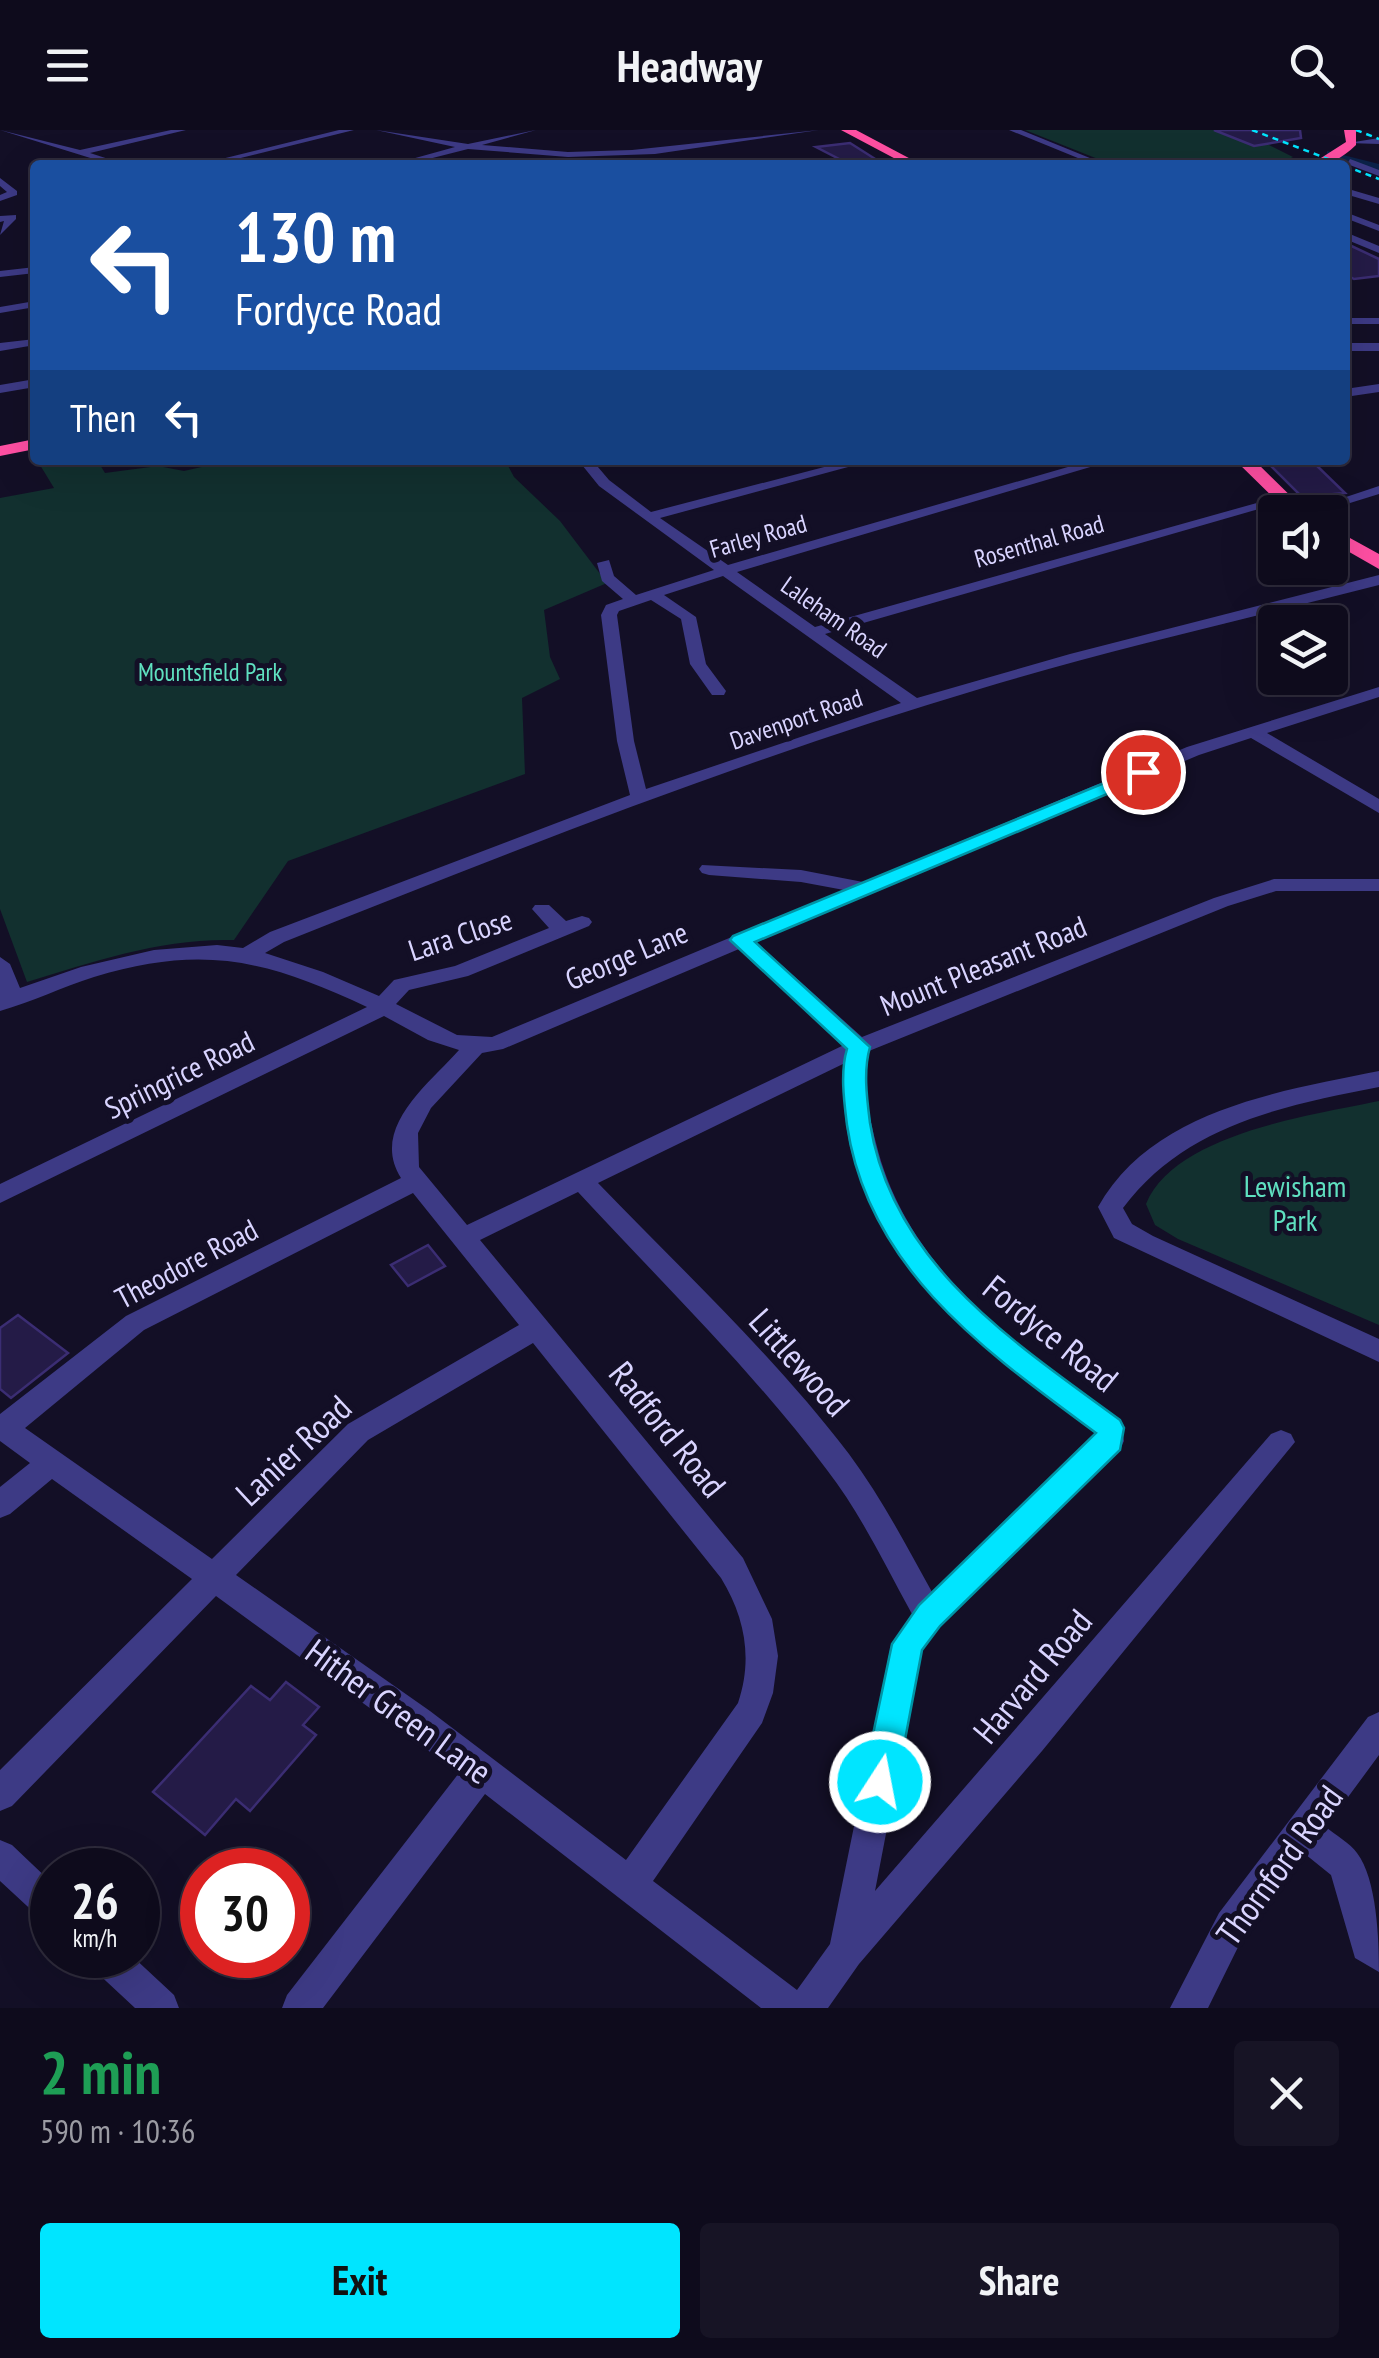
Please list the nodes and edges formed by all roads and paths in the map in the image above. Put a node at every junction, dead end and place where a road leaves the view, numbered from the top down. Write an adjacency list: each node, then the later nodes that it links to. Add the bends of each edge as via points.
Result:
1 (32, 130): 10 (street)
2 (182, 130): 13 (street)
3 (350, 130): 15 (street)
4 (380, 130): 12 (street)
5 (532, 130): 12 (street)
6 (815, 130): 12 (street, via 631,153)
7 (847, 130): 17 (highway)
8 (1012, 130): 18 (street)
9 (0, 134): 10 (street)
10 (13, 134): 13 (street)
11 (1357, 141): 19 (highway); 20 (street, via 1354,160)
12 (467, 147): 16 (street)
13 (79, 152): 14 (street)
14 (106, 160)
15 (222, 160)
16 (414, 160)
17 (906, 160)
18 (1089, 160)
19 (1325, 160)
20 (1379, 173)
21 (0, 181): 23 (street, via 14,193)
22 (1350, 192): 24 (street)
23 (0, 198)
24 (1379, 201)
25 (1350, 217): 27 (street)
26 (1, 219): 28 (street, via 13,217)
27 (1379, 228)
28 (0, 232)
29 (1350, 237): 30 (street)
30 (1379, 250)
31 (30, 271): 32 (street)
32 (0, 274)
33 (30, 305): 34 (street)
34 (0, 310)
35 (1350, 321): 36 (street)
36 (1379, 321)
37 (30, 343): 38 (street)
38 (0, 347)
39 (1350, 347): 40 (street)
40 (1379, 347)
41 (30, 384): 42 (street)
42 (0, 389)
43 (1379, 391): 44 (street)
44 (1350, 393)
45 (30, 445): 46 (highway)
46 (0, 451)
47 (589, 465): 55 (street, Laleham Road)
48 (849, 465): 55 (street)
49 (1090, 465): 59 (street, Farley Road)
50 (1249, 465): 52 (highway)
51 (1379, 490): 53 (street)
52 (1280, 495)
53 (1348, 500)
54 (1258, 506): 63 (street, Rosenthal Road)
55 (648, 517): 59 (street, Laleham Road)
56 (1348, 544): 58 (highway)
57 (604, 563): 62 (street, via 606,578)
58 (1379, 564)
59 (725, 571): 61 (street, Farley Road); 63 (street, Laleham Road)
60 (1379, 580): 66 (street, Davenport Road)
61 (652, 594): 62 (street, Farley Road); 64 (street, via 688,617 697,661)
62 (632, 600): 68 (street, via 609,615)
63 (810, 632): 66 (street, Laleham Road)
64 (718, 690)
65 (1378, 693): 67 (street, George Lane)
66 (914, 704): 68 (street, Davenport Road)
67 (1251, 731): 69 (street); 72 (street, George Lane)
68 (641, 799): 75 (street, Davenport Road, via 341,912)
69 (1379, 807)
70 (709, 869): 72 (street)
71 (1379, 886): 79 (street, Mount Pleasant Road, via 1258,889)
72 (864, 888): 74 (street, George Lane)
73 (542, 909): 78 (street, Lara Close, via 573,926 461,971 402,985)
74 (741, 940): 79 (street); 80 (street, George Lane)
75 (247, 955): 77 (street, via 145,958); 78 (street)
76 (0, 964): 77 (street)
77 (6, 1001)
78 (383, 1006): 80 (street); 84 (street, Springrice Road)
79 (859, 1047): 83 (street, Mount Pleasant Road); 93 (street, Fordyce Road, via 862,1144 894,1226 938,1288 988,1337 1110,1428 1110,1441)
80 (474, 1048): 82 (street, Radford Road, via 423,1101 407,1128 403,1149)
81 (1379, 1079): 87 (street, via 1269,1102 1219,1120 1142,1170 1110,1207 1123,1231 1144,1243)
82 (416, 1182): 85 (street, Radford Road); 88 (street, Theodore Road, via 135,1323)
83 (582, 1182): 85 (street, Mount Pleasant Road); 93 (street, Littlewood, via 838,1462)
84 (0, 1194)
85 (462, 1238): 86 (street, Radford Road)
86 (536, 1328): 92 (street, Lanier Road, via 358,1432); 100 (street, Radford Road, via 732,1568 748,1591 762,1638 759,1694 751,1712)
87 (1379, 1351)
88 (2, 1428): 90 (street, Hither Green Lane)
89 (1282, 1442): 101 (street, Harvard Road)
90 (50, 1463): 91 (street); 92 (street, Hither Green Lane)
91 (0, 1505)
92 (214, 1578): 95 (street, Hither Green Lane); 96 (street, Lanier Road)
93 (930, 1616): 101 (street, Fordyce Road, via 908,1644)
94 (1379, 1728): 97 (street, Thornford Road)
95 (482, 1771): 100 (street, Hither Green Lane); 105 (street)
96 (0, 1794)
97 (1304, 1830): 102 (street, via 1345,1865 1368,1945); 108 (street, Thornford Road, via 1231,1925)
98 (0, 1857): 99 (street)
99 (30, 1885)
100 (629, 1885): 106 (street, Hither Green Lane)
101 (846, 1952): 107 (street, Harvard Road)
102 (1379, 1954)
103 (129, 1978): 104 (street)
104 (161, 2008)
105 (300, 2008)
106 (790, 2008)
107 (806, 2008)
108 (1188, 2008)

